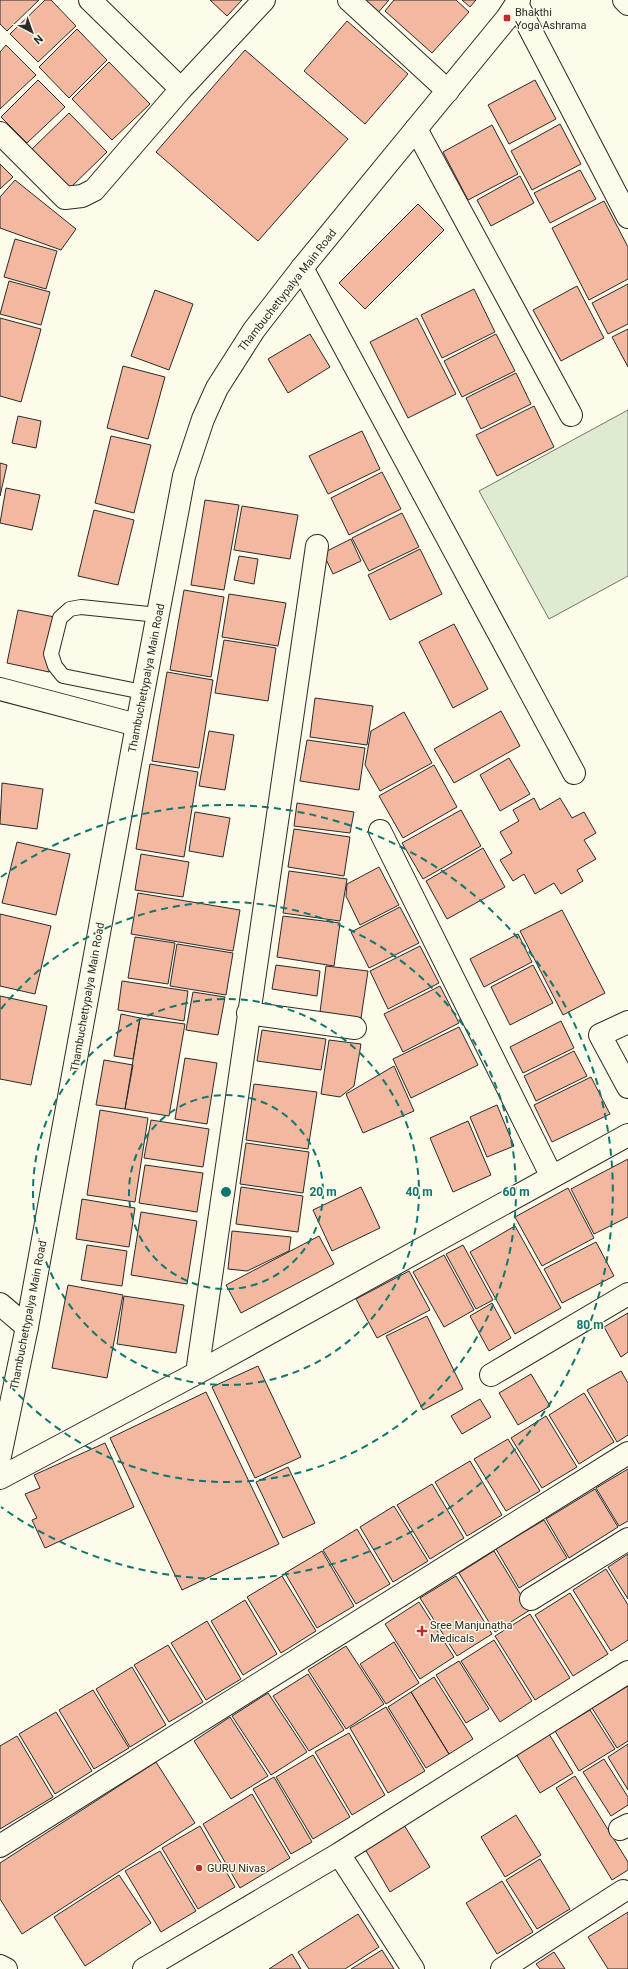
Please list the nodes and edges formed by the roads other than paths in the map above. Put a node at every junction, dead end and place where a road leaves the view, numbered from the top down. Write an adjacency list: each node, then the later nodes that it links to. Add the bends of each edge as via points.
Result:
1 (90, 0): 7 (street)
2 (264, 0): 7 (street)
3 (349, 0): 8 (street)
4 (624, 0): 6 (street)
5 (518, 2): 8 (street, Thambuchettypalya Main Road); 11 (street)
6 (628, 4)
7 (181, 89): 10 (street, via 94,190 82,196 65,198)
8 (448, 91): 9 (street, Thambuchettypalya Main Road)
9 (416, 129): 12 (street, Thambuchettypalya Main Road); 13 (street)
10 (0, 133)
11 (628, 217)
12 (302, 268): 15 (street, Thambuchettypalya Main Road, via 231,362 203,419 184,476); 19 (street)
13 (571, 415)
14 (317, 546): 21 (street)
15 (158, 615): 17 (street, Thambuchettypalya Main Road); 17 (lane, via 81,607 70,609 60,618 51,654 55,666 63,676)
16 (0, 689): 18 (street)
17 (143, 692): 18 (street, Thambuchettypalya Main Road)
18 (136, 725): 29 (street, Thambuchettypalya Main Road)
19 (574, 773)
20 (380, 831): 26 (street)
21 (248, 1013): 23 (street); 30 (street)
22 (628, 1022): 24 (street, via 600,1035)
23 (355, 1028)
24 (628, 1087)
25 (628, 1135): 26 (street)
26 (552, 1177): 30 (street)
27 (628, 1294): 31 (street)
28 (0, 1304): 29 (street)
29 (27, 1327): 33 (street, Thambuchettypalya Main Road)
30 (197, 1373): 34 (street)
31 (491, 1375)
32 (628, 1453): 38 (street)
33 (0, 1456)
34 (0, 1478)
35 (628, 1539): 36 (street)
36 (531, 1599)
37 (628, 1672): 39 (street)
38 (0, 1846)
39 (339, 1854): 43 (street); 44 (street)
40 (623, 1891): 45 (street)
41 (0, 1966): 42 (street)
42 (6, 1969)
43 (144, 1969)
44 (414, 1969)
45 (502, 1969)

